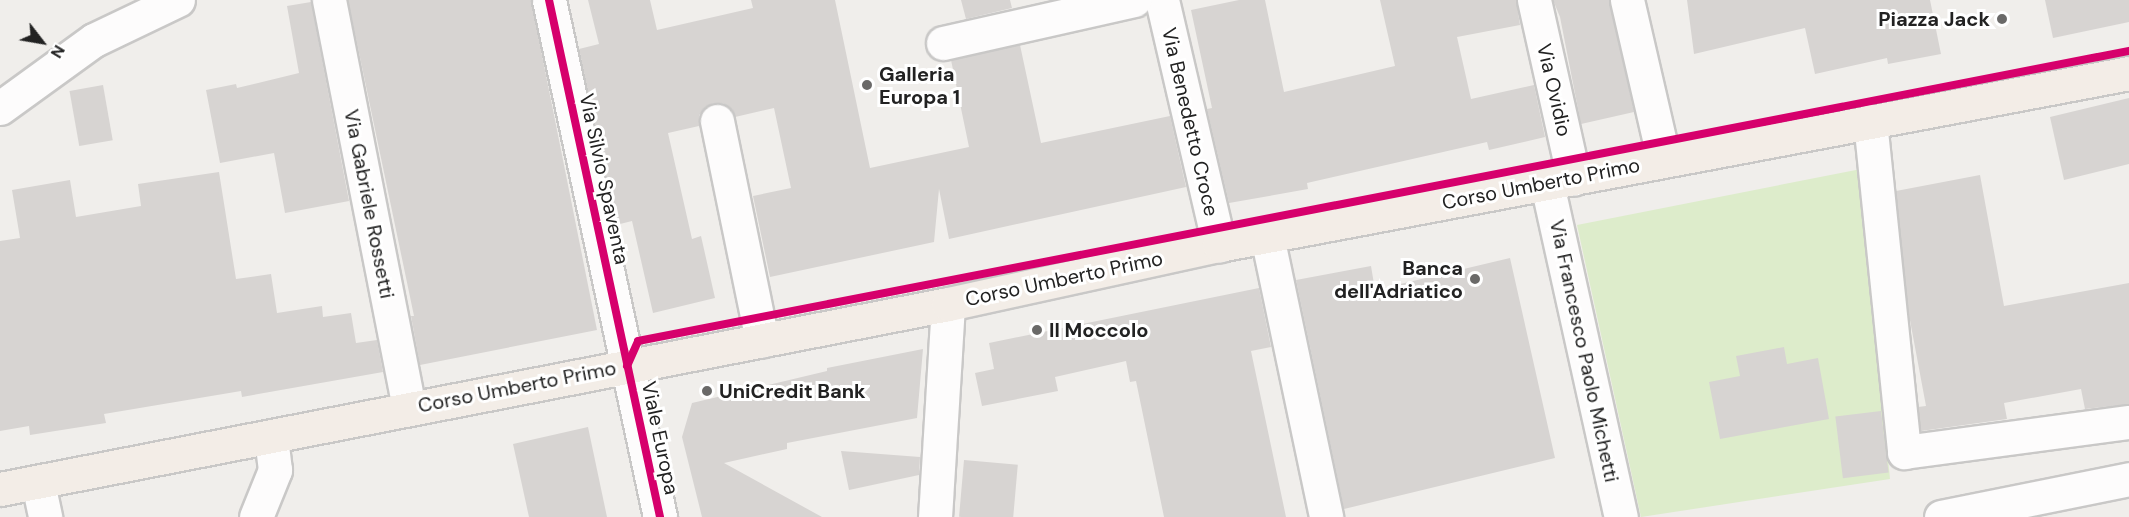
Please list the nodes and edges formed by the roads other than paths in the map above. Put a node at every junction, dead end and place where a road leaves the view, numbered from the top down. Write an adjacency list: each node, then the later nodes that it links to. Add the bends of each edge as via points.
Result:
1 (178, 0): 10 (street, via 94,40)
2 (330, 0): 20 (street, Via Gabriele Rossetti)
3 (549, 0): 19 (street, Via Silvio Spaventa)
4 (1134, 0): 8 (street)
5 (1162, 0): 16 (street, Via Benedetto Croce)
6 (1534, 0): 14 (street, Via Ovidio)
7 (1627, 0): 13 (street)
8 (943, 42)
9 (2129, 73): 11 (main road, Corso Umberto Primo)
10 (0, 108)
11 (1870, 121): 13 (main road, Corso Umberto Primo); 21 (street, via 1904,452)
12 (717, 122): 18 (street)
13 (1664, 160): 14 (main road, Corso Umberto Primo)
14 (1561, 182): 15 (main road, Corso Umberto Primo); 31 (street, Via Francesco Paolo Michetti)
15 (1267, 236): 16 (main road, Corso Umberto Primo); 30 (street)
16 (1219, 245): 17 (main road, Corso Umberto Primo)
17 (948, 304): 18 (main road, Corso Umberto Primo); 29 (street)
18 (762, 340): 19 (main road, Corso Umberto Primo)
19 (627, 366): 20 (main road, Corso Umberto Primo); 28 (street, Viale Europa)
20 (409, 408): 22 (main road, Corso Umberto Primo)
21 (2129, 422)
22 (272, 436): 24 (main road, Corso Umberto Primo); 27 (street, via 275,470)
23 (2129, 479): 32 (street)
24 (38, 483): 25 (main road, Corso Umberto Primo); 26 (street)
25 (0, 489)
26 (45, 517)
27 (256, 517)
28 (660, 517)
29 (935, 517)
30 (1326, 517)
31 (1620, 517)
32 (1941, 517)

